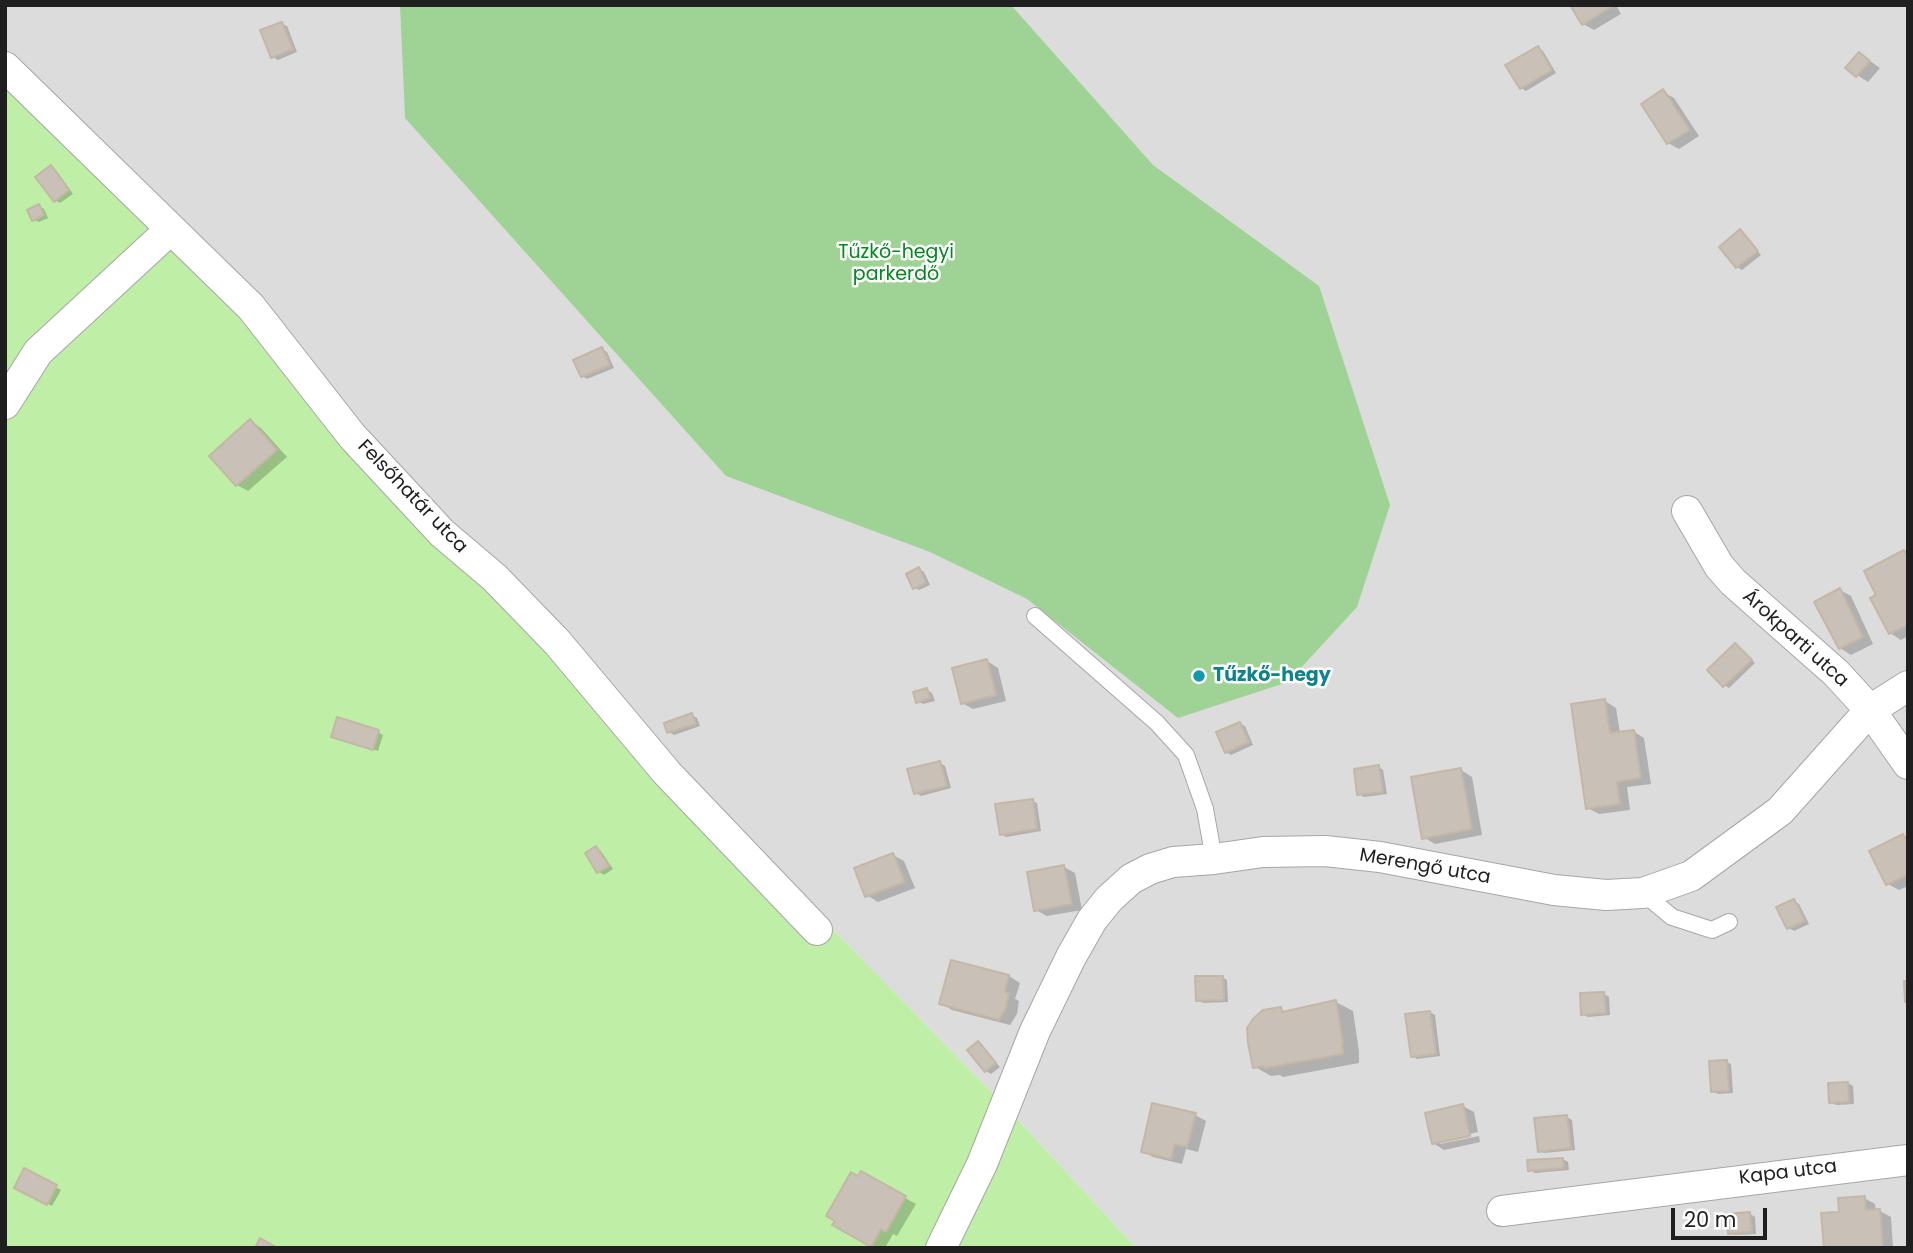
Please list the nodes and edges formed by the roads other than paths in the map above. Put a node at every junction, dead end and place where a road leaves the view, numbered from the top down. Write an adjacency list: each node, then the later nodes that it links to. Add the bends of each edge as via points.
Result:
1 (5, 67): 2 (street, Felsőhatár utca)
2 (171, 229): 3 (street, via 38,352); 12 (street, Felsőhatár utca, via 251,307 352,436 442,533 495,578 557,642 667,773)
3 (5, 404)
4 (1687, 512): 7 (street, Árokparti utca, via 1733,582 1836,673)
5 (1035, 616): 9 (lane, via 1157,723 1186,755 1205,809)
6 (1908, 686): 7 (street, Merengő utca)
7 (1870, 710): 8 (street, Árokparti utca); 10 (street, Merengő utca, via 1780,811 1691,876)
8 (1908, 764)
9 (1214, 859): 10 (street, Merengő utca, via 1325,851 1554,890); 15 (street, Merengő utca, via 1150,869 1131,879 1092,920 1034,1031 982,1164)
10 (1643, 893): 11 (lane, via 1672,917 1712,930)
11 (1729, 922)
12 (817, 930)
13 (1908, 1160): 14 (street, Kapa utca)
14 (1502, 1211)
15 (942, 1248)

